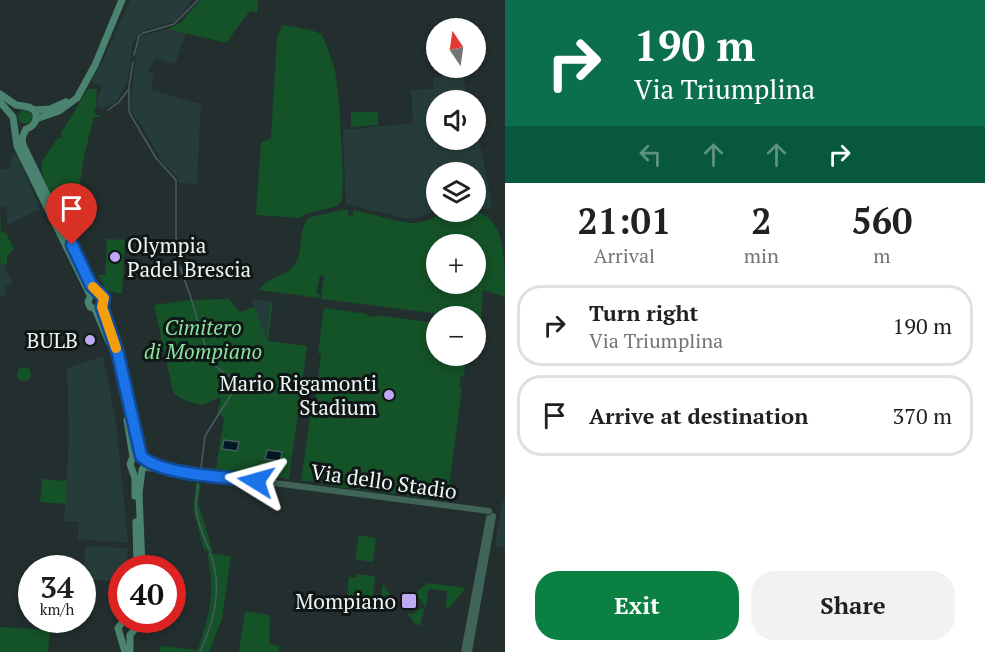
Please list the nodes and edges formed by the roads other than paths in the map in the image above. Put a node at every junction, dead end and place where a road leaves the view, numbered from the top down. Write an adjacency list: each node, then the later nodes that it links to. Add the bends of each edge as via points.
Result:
1 (122, 0): 2 (main road)
2 (86, 82): 6 (main road, via 57,107); 7 (main road, via 68,105)
3 (0, 94): 5 (main road)
4 (0, 102): 8 (main road)
5 (24, 106): 6 (main road); 8 (main road, via 17,109)
6 (34, 110): 7 (main road)
7 (36, 119): 9 (main road)
8 (14, 120): 9 (main road); 11 (main road, via 17,146)
9 (26, 129): 10 (main road, via 23,145 91,285)
10 (99, 293): 11 (main road); 12 (main road, via 104,298)
11 (90, 295): 12 (main road, via 88,304)
12 (99, 308): 13 (main road)
13 (141, 462): 14 (main road); 14 (main road, via 130,464); 16 (main road); 21 (street, Via dello Stadio, via 173,470 488,515)
14 (133, 470): 15 (main road)
15 (136, 555)
16 (141, 555)
17 (120, 634): 18 (main road); 19 (main road)
18 (130, 635): 20 (main road)
19 (125, 652)
20 (130, 652)
21 (466, 652)

